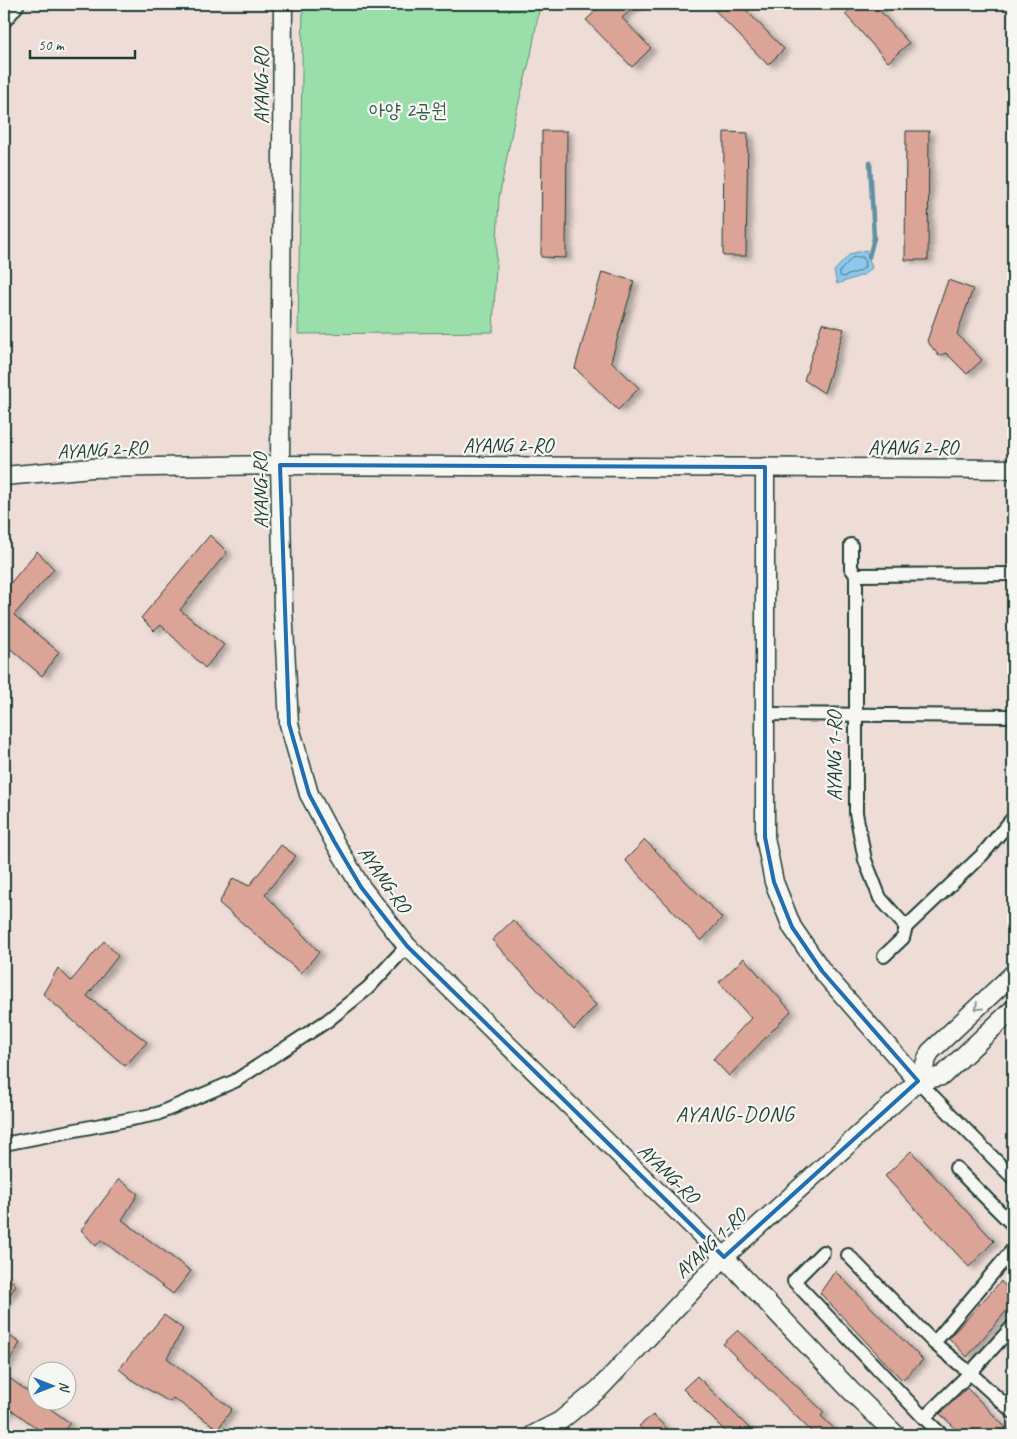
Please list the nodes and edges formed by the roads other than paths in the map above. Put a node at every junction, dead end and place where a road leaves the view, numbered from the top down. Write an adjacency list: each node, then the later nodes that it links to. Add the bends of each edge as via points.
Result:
1 (17, 4): 3 (street)
2 (283, 4): 4 (street, AYANG-RO)
3 (4, 22)
4 (280, 465): 5 (street, AYANG 2-RO); 7 (street, AYANG 2-RO, via 92,468); 16 (street, AYANG-RO, via 289,724 309,794 361,887)
5 (765, 467): 6 (street, AYANG 2-RO); 11 (street)
6 (1013, 469)
7 (4, 476)
8 (851, 545): 10 (street, AYANG 1-RO, via 851,568)
9 (1013, 574): 10 (street)
10 (856, 575): 12 (street, AYANG 1-RO)
11 (765, 714): 12 (street); 20 (street, via 765,837 774,882 792,927 822,971)
12 (856, 715): 13 (street); 15 (street, AYANG 1-RO, via 856,813 865,860 880,898)
13 (1013, 716)
14 (1013, 818): 15 (street, via 982,855)
15 (906, 927): 17 (street, via 903,938)
16 (406, 946): 21 (street, via 368,988 327,1021 235,1081 157,1114); 28 (street, AYANG-RO)
17 (884, 956)
18 (1013, 974): 20 (street, AYANG 1-RO, one-way to 20, via 930,1052)
19 (1013, 1009): 20 (street, AYANG 1-RO, via 942,1076)
20 (918, 1081): 23 (street); 28 (street, AYANG 1-RO)
21 (4, 1144)
22 (956, 1168): 24 (street)
23 (1013, 1178)
24 (1013, 1224)
25 (1013, 1249): 30 (street)
26 (823, 1252): 33 (street, via 794,1281)
27 (848, 1255): 30 (street)
28 (724, 1257): 34 (street, AYANG 1-RO, via 599,1389 560,1421); 35 (street, AYANG-RO)
29 (1013, 1326): 31 (street)
30 (934, 1343): 31 (street)
31 (970, 1373): 32 (street); 33 (street)
32 (1013, 1412)
33 (924, 1418): 36 (street)
34 (533, 1435)
35 (896, 1435)
36 (942, 1435)

